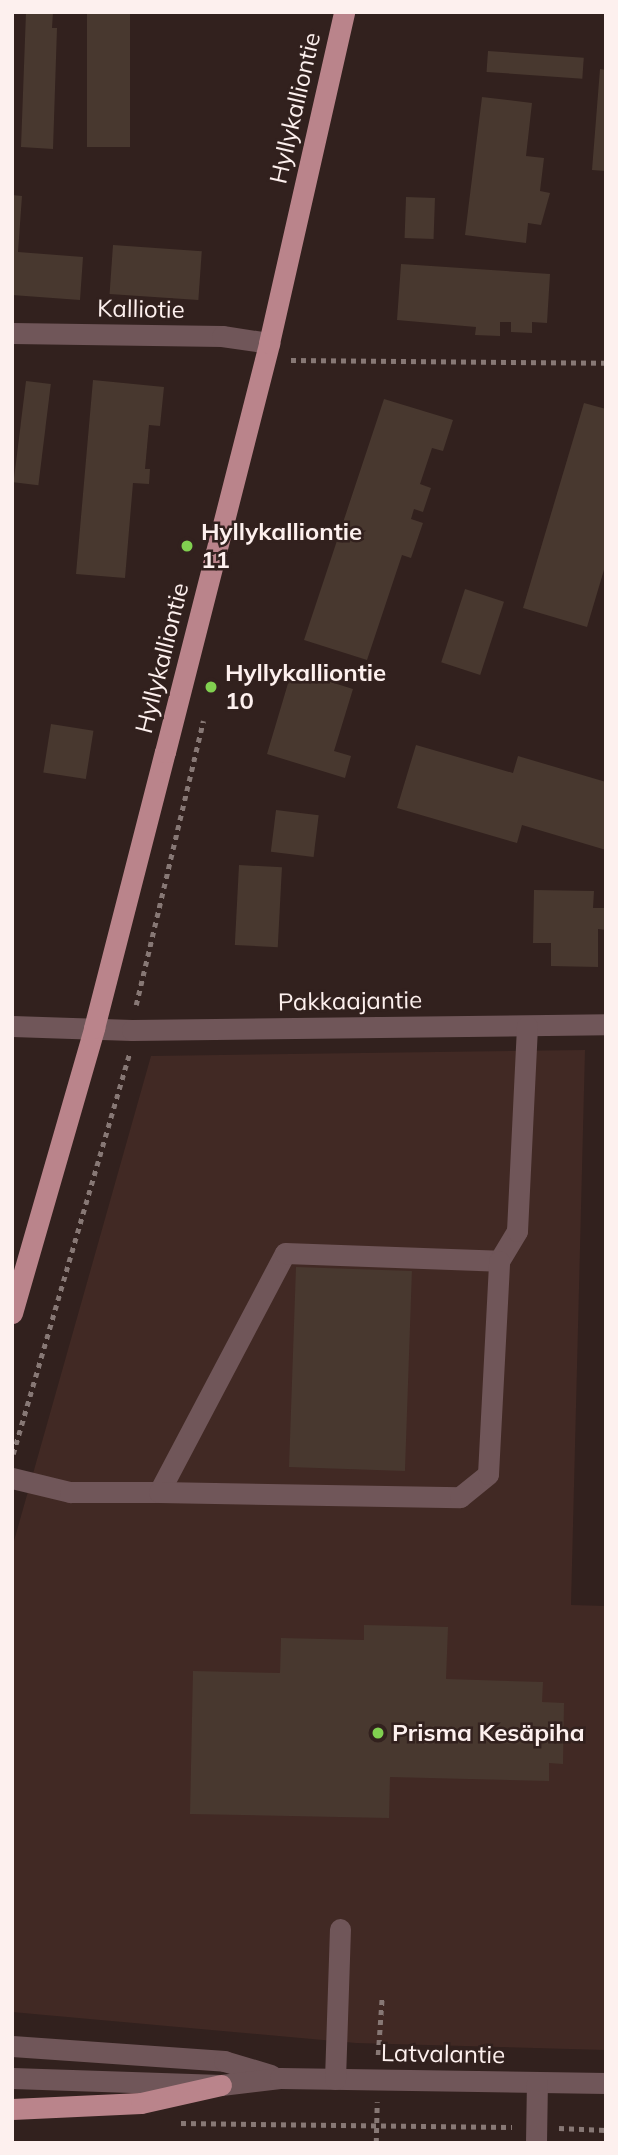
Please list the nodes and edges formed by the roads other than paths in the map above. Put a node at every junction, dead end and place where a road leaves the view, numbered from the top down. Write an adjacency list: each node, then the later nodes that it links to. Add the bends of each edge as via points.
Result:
1 (344, 12): 3 (main road, Hyllykalliontie)
2 (12, 333): 3 (street, Kalliotie, via 222,336)
3 (269, 344): 7 (main road, Hyllykalliontie)
4 (606, 1024): 6 (street, Pakkaajantie)
5 (12, 1026): 7 (street, Pakkaajantie)
6 (527, 1026): 7 (street, Pakkaajantie); 8 (street, via 517,1231)
7 (94, 1028): 9 (main road, Hyllykalliontie)
8 (499, 1261): 11 (street, via 285,1253); 11 (street, via 488,1474 460,1497)
9 (12, 1313)
10 (12, 1478): 11 (street, via 69,1492)
11 (159, 1492)
12 (340, 1929): 16 (street)
13 (12, 2046): 15 (street, Latvalantie, via 224,2061)
14 (12, 2078): 19 (street, Latvalantie)
15 (280, 2078): 16 (street, Latvalantie); 19 (street, Latvalantie)
16 (335, 2079): 17 (street, Latvalantie)
17 (537, 2082): 18 (street, Latvalantie); 21 (street)
18 (606, 2083)
19 (221, 2085): 20 (main road, via 142,2103)
20 (12, 2109)
21 (536, 2135)

